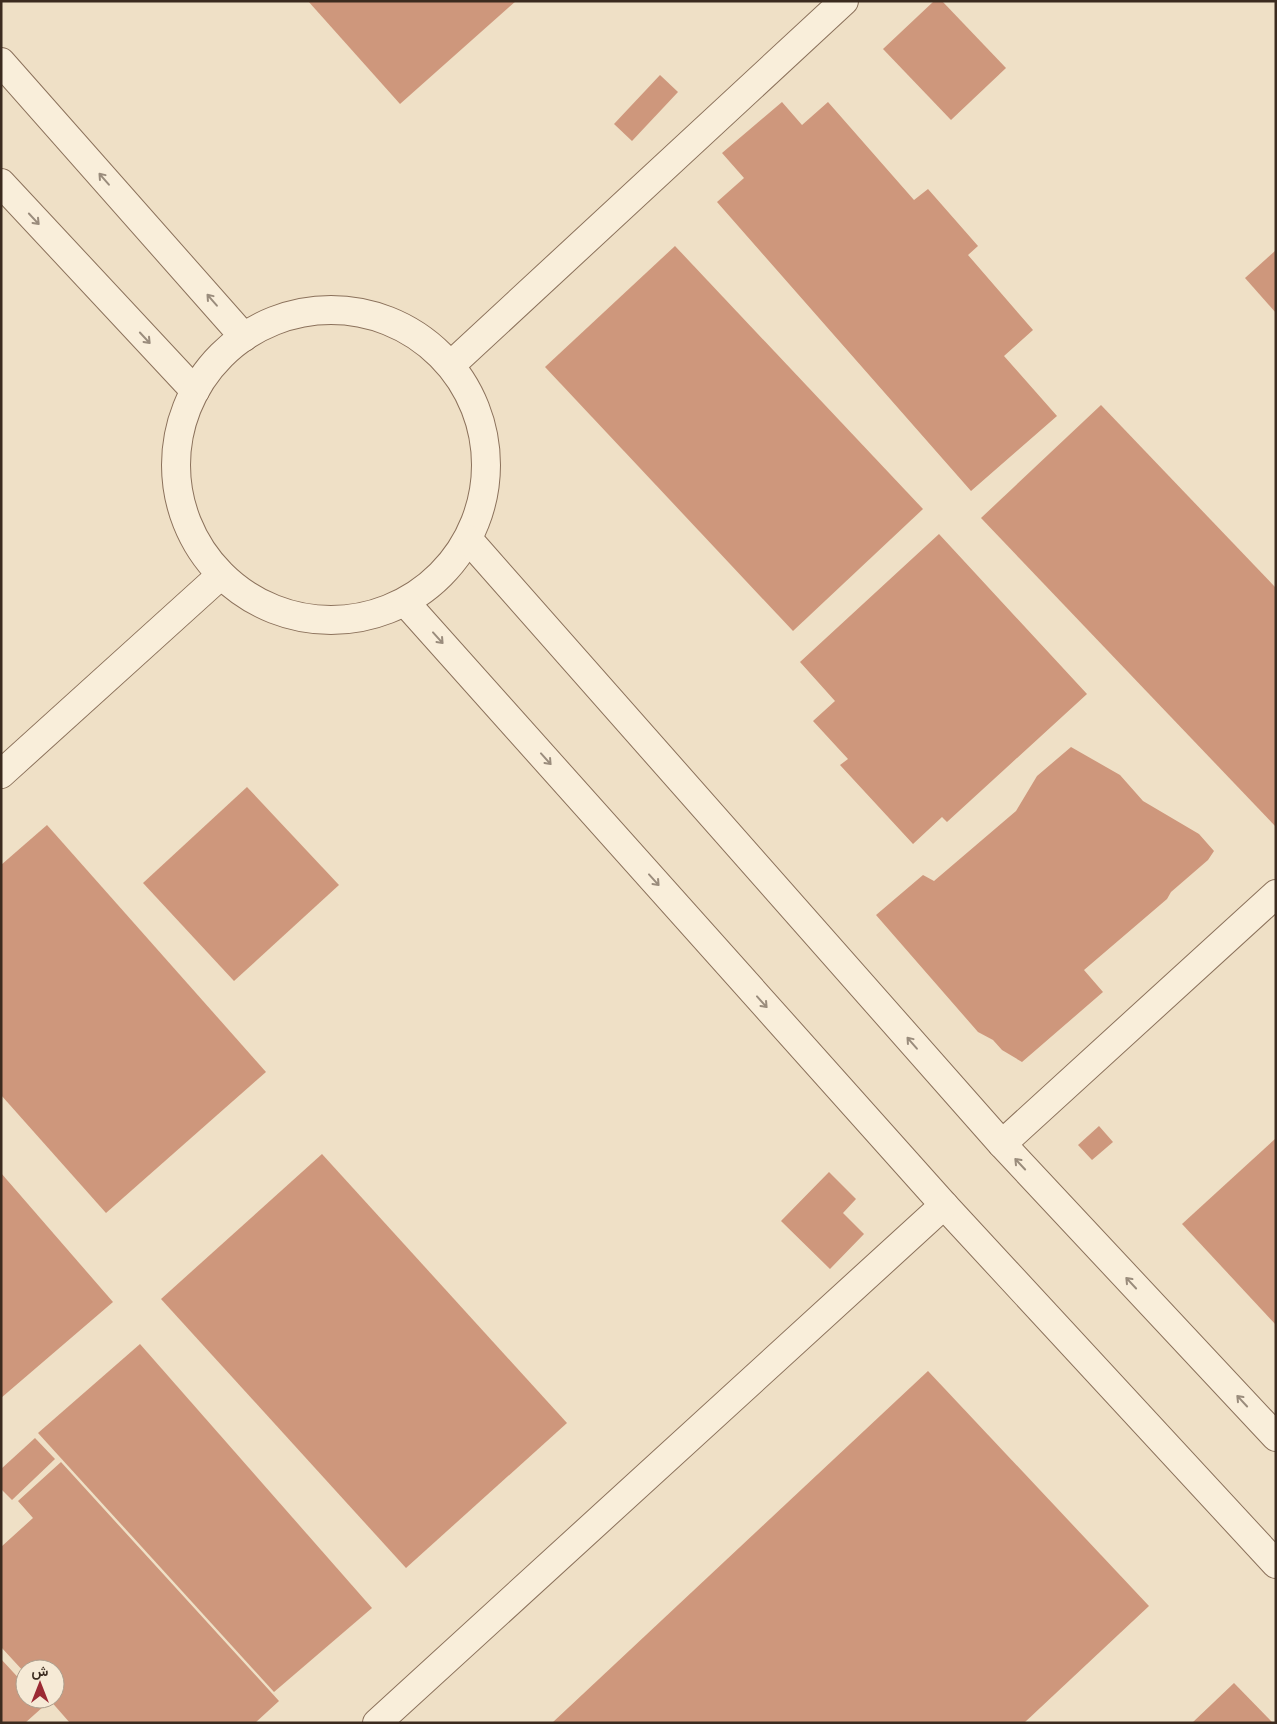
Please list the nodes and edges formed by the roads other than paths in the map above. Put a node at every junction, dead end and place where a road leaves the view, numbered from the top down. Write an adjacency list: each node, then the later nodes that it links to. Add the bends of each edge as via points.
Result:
1 (844, 1): 5 (street)
2 (1, 62): 4 (street, one-way to 2)
3 (1, 183): 6 (street, one-way to 6)
4 (244, 337): 5 (street, via 262,325 312,310 364,313 412,332); 6 (street, via 230,346 203,375)
5 (451, 365): 7 (street, via 475,405 486,450 484,496)
6 (195, 391): 8 (street, via 183,414 175,457 179,500 194,540)
7 (468, 539): 9 (street, via 441,575); 12 (street, one-way to 7)
8 (220, 575): 9 (street, via 261,604 308,619 358,618); 10 (street)
9 (405, 602): 13 (street, one-way to 13)
10 (1, 774)
11 (1276, 894): 12 (street)
12 (1002, 1144): 14 (street, one-way to 12)
13 (944, 1205): 15 (street); 16 (street)
14 (1276, 1437)
15 (1276, 1564)
16 (377, 1723)

